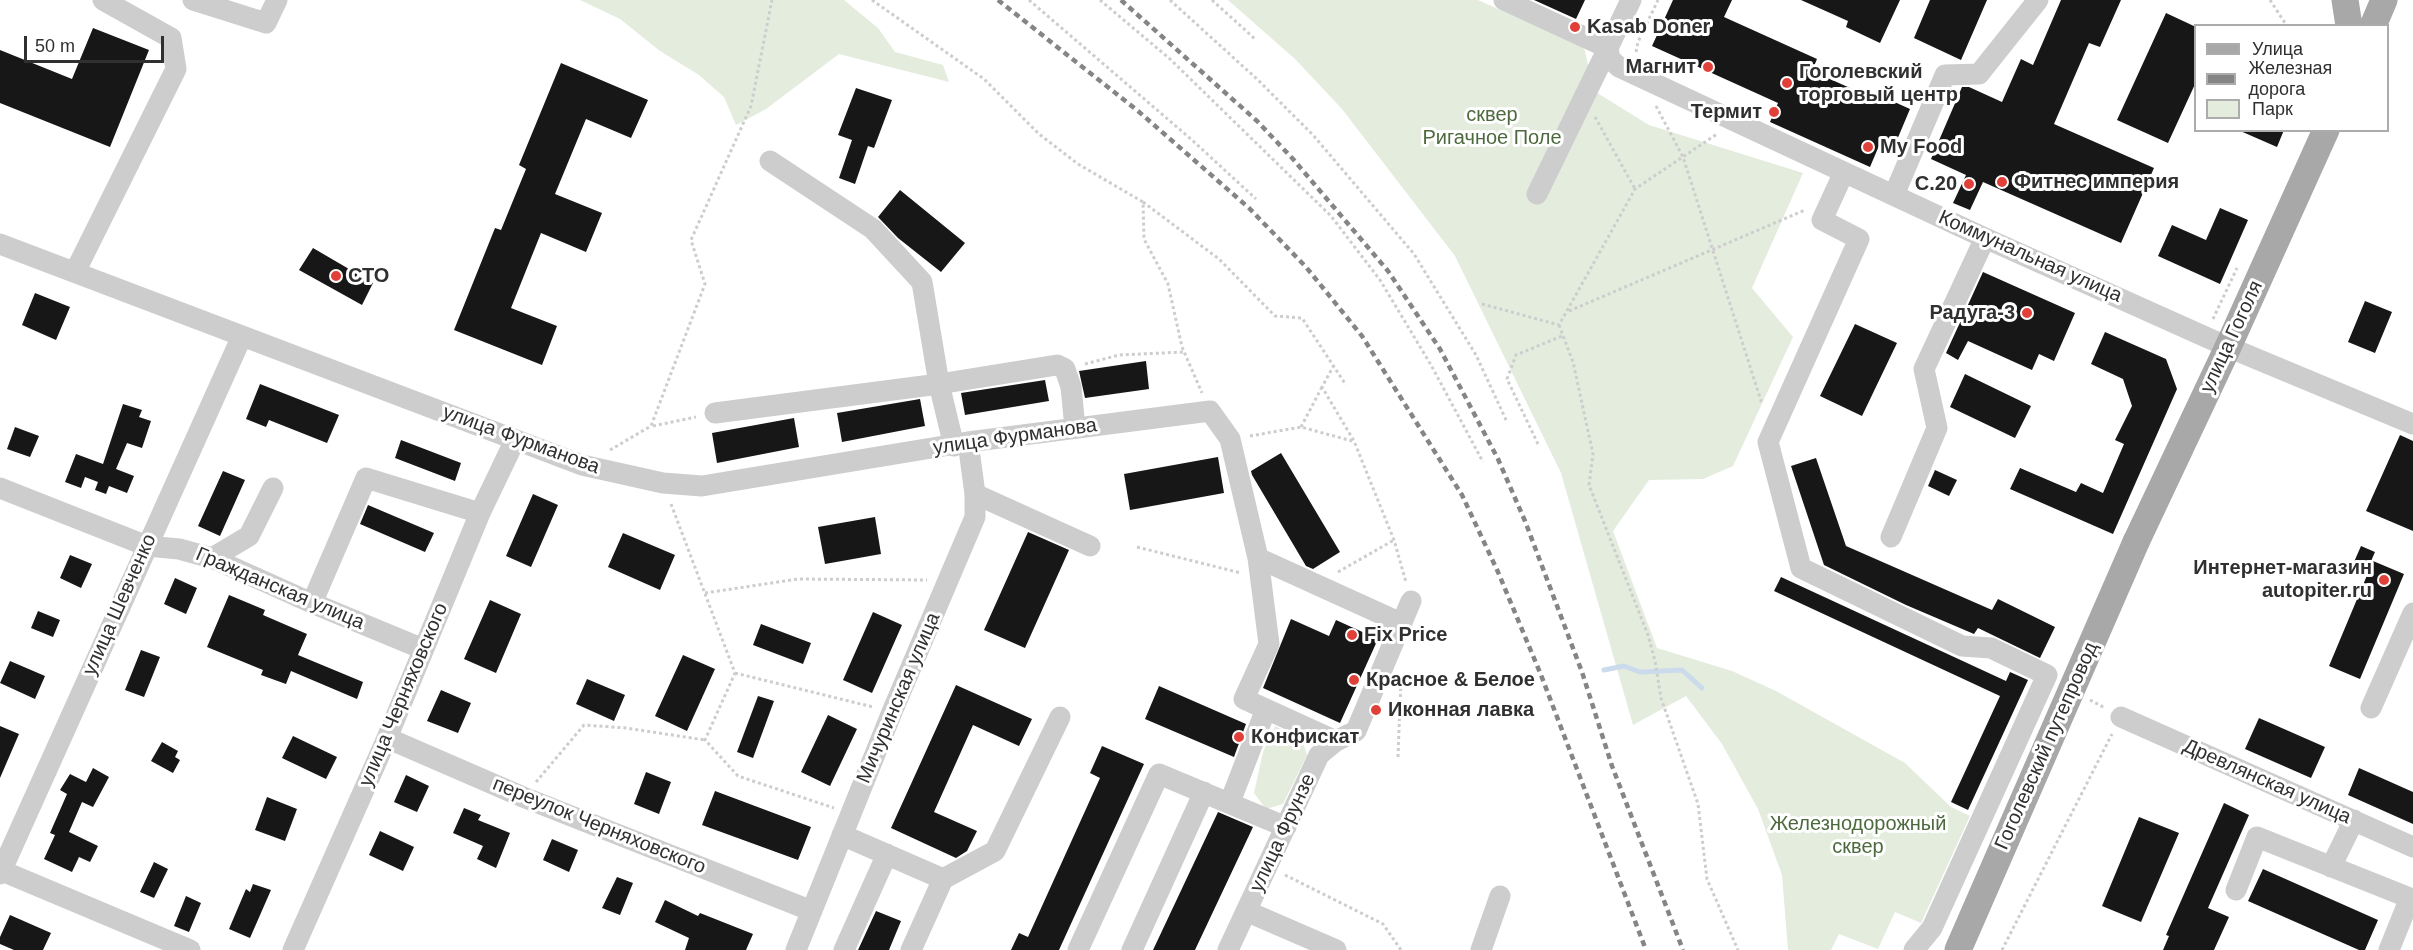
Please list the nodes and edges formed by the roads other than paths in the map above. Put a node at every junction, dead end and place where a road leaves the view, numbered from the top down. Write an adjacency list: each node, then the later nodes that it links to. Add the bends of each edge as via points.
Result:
1 (103, 0): 19 (street, via 171,38 176,69)
2 (193, 0): 3 (street, via 266,23)
3 (277, 0)
4 (1503, 0): 11 (street)
5 (1630, 0): 11 (street)
6 (2038, 0): 16 (street, via 1979,74 1945,75)
7 (2345, 0): 9 (main road)
8 (2384, 0): 10 (main road)
9 (2349, 24)
10 (2374, 24)
11 (1608, 48): 14 (street, Коммунальная улица, via 1610,59 1619,67); 15 (street)
12 (2325, 132): 21 (main road, улица Гоголя)
13 (771, 161): 22 (street, Мичуринская улица, via 873,229 922,282)
14 (1844, 172): 16 (street, Коммунальная улица); 73 (street, via 1822,220 1859,239 1768,442 1801,568 1962,646 1991,648 2047,675 1932,928)
15 (1537, 194)
16 (1894, 195): 17 (street, Коммунальная улица)
17 (1985, 238): 21 (street, Коммунальная улица); 32 (street, via 1924,369 1937,428)
18 (0, 244): 19 (street, улица Фурманова)
19 (75, 272): 20 (street, улица Фурманова)
20 (242, 336): 26 (street, улица Фурманова); 34 (street, улица Шевченко)
21 (2228, 347): 24 (street, Коммунальная улица); 33 (main road, улица Гоголя)
22 (939, 384): 23 (street); 25 (street, via 1057,365 1065,369 1071,387); 27 (street, Мичуринская улица)
23 (716, 413)
24 (2413, 424)
25 (1075, 428): 27 (street, улица Фурманова); 37 (street, улица Фурманова, via 1210,411 1230,440)
26 (515, 440): 27 (street, улица Фурманова, via 582,465 663,483 702,486); 31 (street, улица Черняховского)
27 (961, 444): 30 (street, Мичуринская улица)
28 (273, 488): 36 (street, via 249,536)
29 (0, 489): 34 (street, Гражданская улица)
30 (975, 494): 35 (street); 53 (street, Мичуринская улица, via 975,517)
31 (480, 513): 39 (street, via 366,478); 42 (street, улица Черняховского)
32 (1891, 537)
33 (2136, 542): 74 (main road, Гоголевский путепровод, bridge)
34 (147, 546): 36 (street, Гражданская улица); 57 (street, улица Шевченко)
35 (1090, 546)
36 (212, 558): 39 (street, Гражданская улица)
37 (1259, 568): 41 (street, via 1317,584); 44 (street, via 1269,644 1244,699)
38 (1411, 601): 41 (street, улица Фрунзе)
39 (312, 603): 42 (street, Гражданская улица)
40 (2413, 613): 43 (street)
41 (1401, 623): 48 (street, улица Фрунзе, via 1356,731)
42 (423, 649): 47 (street, улица Черняховского)
43 (2371, 708)
44 (1266, 709): 48 (street); 50 (street)
45 (1060, 717): 58 (street, via 995,851)
46 (2121, 717): 51 (street, Древлянская улица)
47 (387, 738): 61 (street, переулок Черняховского, via 523,797); 64 (street, улица Черняховского)
48 (1336, 741): 52 (street, улица Фрунзе, via 1319,755)
49 (1204, 792): 50 (street); 68 (street, via 1159,774); 69 (street)
50 (1230, 802): 52 (street)
51 (2354, 820): 54 (street, Древлянская улица); 56 (street)
52 (1286, 826): 62 (street, улица Фрунзе)
53 (842, 835): 55 (street); 61 (street, Мичуринская улица)
54 (2413, 847)
55 (887, 854): 58 (street); 66 (street)
56 (2331, 867): 59 (street, via 2257,837); 75 (street, via 2410,898)
57 (0, 872): 63 (street)
58 (943, 879): 67 (street)
59 (2236, 890)
60 (1500, 896): 72 (street)
61 (812, 911): 65 (street, Мичуринская улица)
62 (1246, 911): 70 (street, улица Фрунзе); 71 (street)
63 (190, 950)
64 (293, 950)
65 (796, 950)
66 (844, 950)
67 (911, 950)
68 (1078, 950)
69 (1132, 950)
70 (1228, 950)
71 (1336, 950)
72 (1480, 950)
73 (1914, 950)
74 (1958, 950)
75 (2390, 950)

